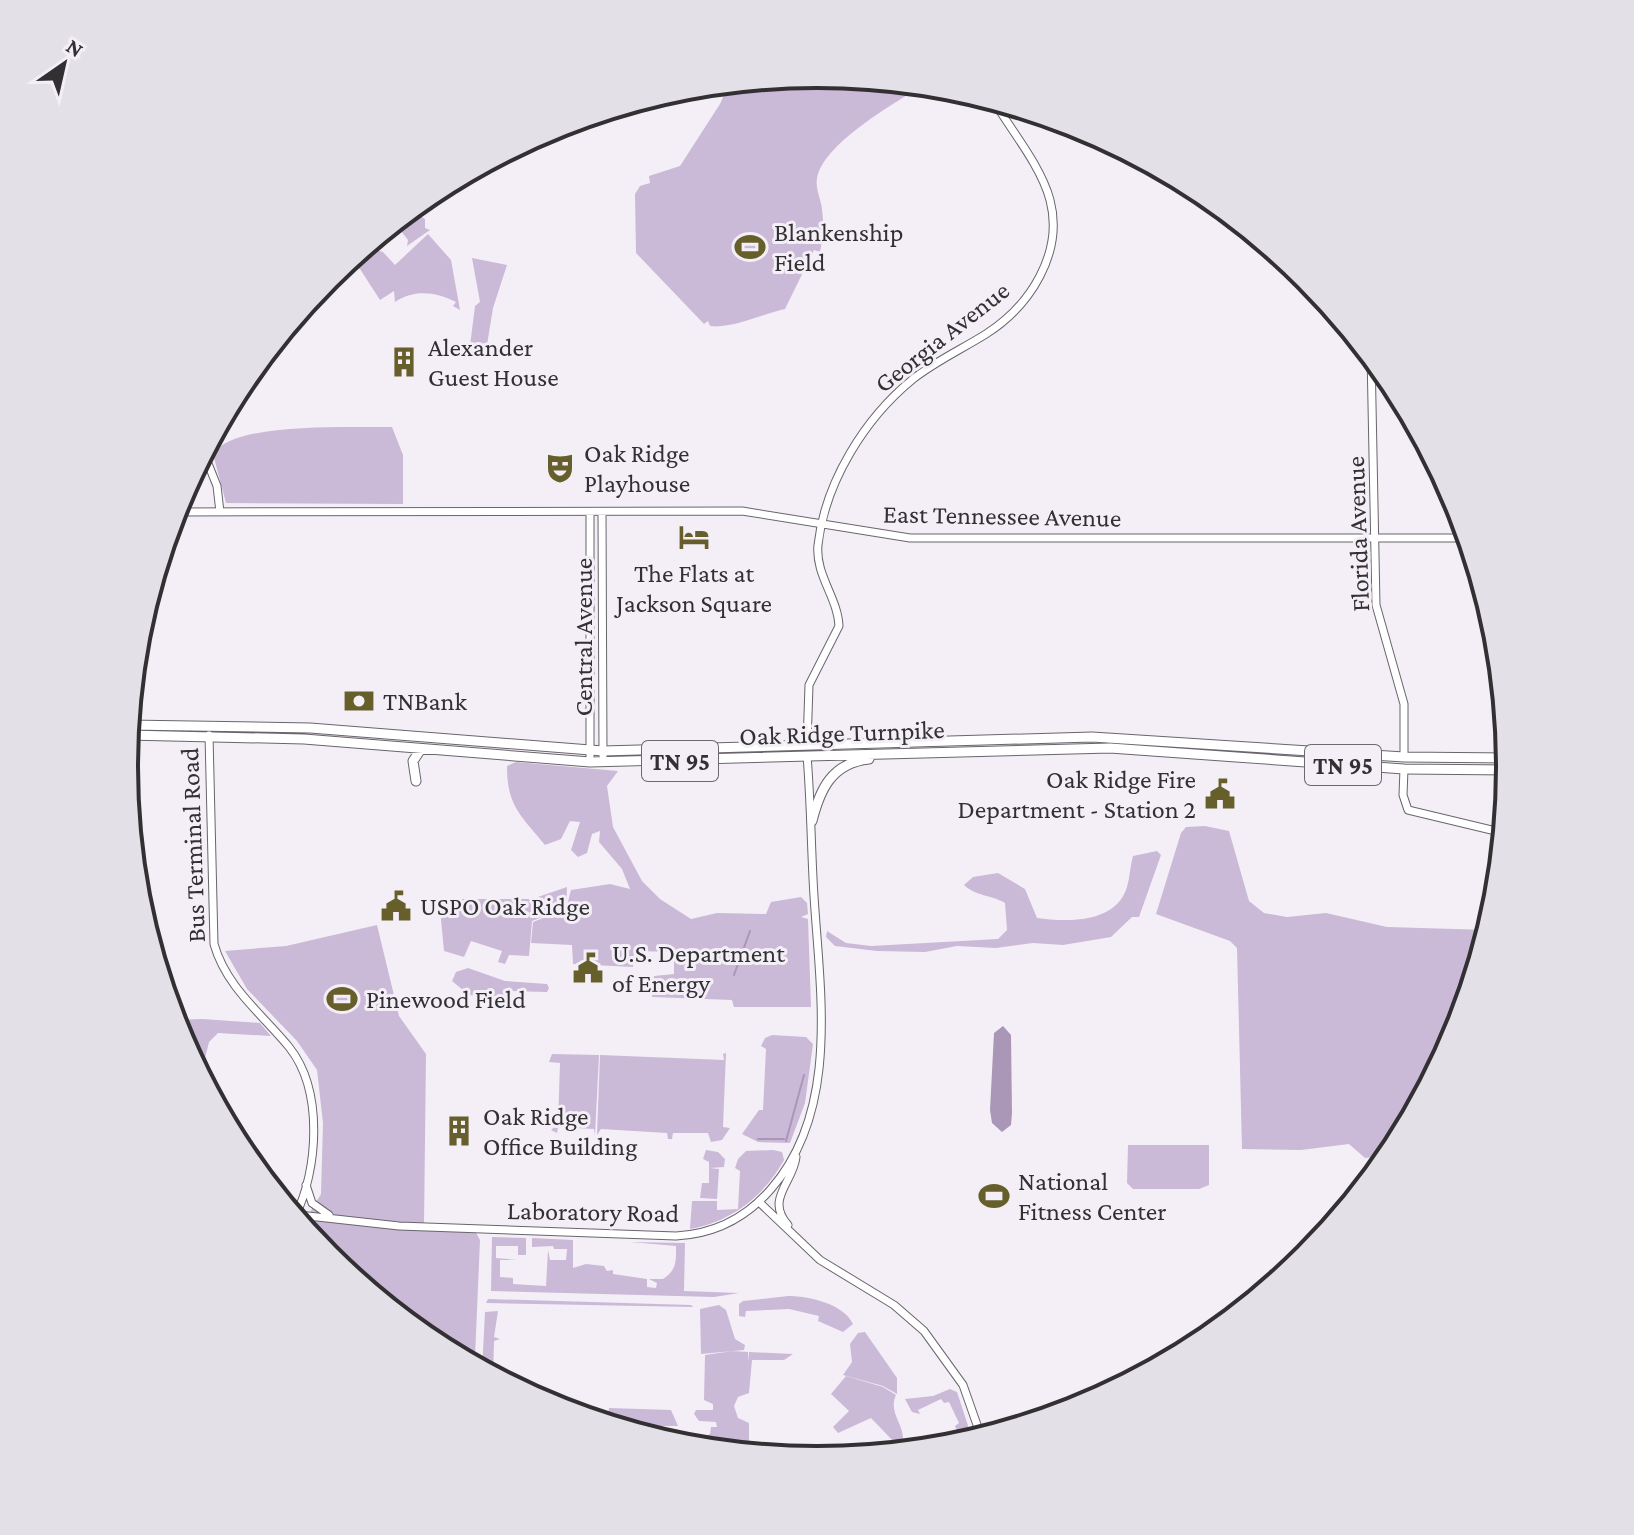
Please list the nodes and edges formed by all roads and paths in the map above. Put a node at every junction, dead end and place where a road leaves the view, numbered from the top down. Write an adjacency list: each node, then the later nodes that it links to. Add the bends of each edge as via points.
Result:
1 (1001, 113): 8 (street, Georgia Avenue, via 1050,201 1054,232 1045,267 1025,299 1001,323 931,366 884,407 844,465)
2 (1372, 376): 11 (street, Florida Avenue)
3 (209, 466): 5 (street)
4 (187, 512): 5 (street, East Tennessee Avenue)
5 (220, 512): 7 (street, East Tennessee Avenue)
6 (602, 512): 7 (street, East Tennessee Avenue); 8 (street, East Tennessee Avenue, via 742,511); 9 (street, Central Avenue)
7 (590, 513): 10 (street, Central Avenue)
8 (822, 524): 11 (street, East Tennessee Avenue, via 940,539); 31 (street, Georgia Avenue, via 818,559 839,626 809,685)
9 (602, 535): 10 (street); 14 (street, Central Avenue)
10 (590, 536): 13 (street, Central Avenue)
11 (1376, 538): 12 (street, East Tennessee Avenue); 36 (street, Florida Avenue, via 1376,605 1404,704)
12 (1456, 538)
13 (591, 572): 14 (street); 15 (street, Central Avenue)
14 (603, 572): 16 (street, Central Avenue)
15 (591, 651): 16 (street); 17 (street, Central Avenue)
16 (603, 651): 18 (street, Central Avenue)
17 (592, 698): 18 (street); 30 (street, Central Avenue)
18 (604, 698): 35 (street, Central Avenue)
19 (139, 725): 20 (highway, Oak Ridge Turnpike / TN 95)
20 (209, 725): 22 (highway, Oak Ridge Turnpike / TN 95); 23 (street, Bus Terminal Road)
21 (139, 735): 23 (highway, Oak Ridge Turnpike / TN 95)
22 (388, 735): 27 (highway); 30 (highway, Oak Ridge Turnpike / TN 95)
23 (209, 736): 27 (highway, Oak Ridge Turnpike / TN 95); 45 (street, Bus Terminal Road, via 214,944 227,976 304,1071 313,1129)
24 (1021, 737): 25 (highway, Oak Ridge Turnpike / TN 95); 26 (highway, Oak Ridge Turnpike / TN 95); 28 (highway)
25 (1176, 740): 34 (highway); 36 (highway, Oak Ridge Turnpike / TN 95)
26 (913, 741): 31 (highway, Oak Ridge Turnpike / TN 95); 33 (highway)
27 (392, 745): 29 (highway, Oak Ridge Turnpike / TN 95)
28 (1021, 748): 33 (highway, Oak Ridge Turnpike / TN 95); 34 (highway, Oak Ridge Turnpike / TN 95)
29 (421, 749): 38 (highway, Oak Ridge Turnpike / TN 95); 41 (highway, via 413,761)
30 (590, 750): 35 (highway, Oak Ridge Turnpike / TN 95); 38 (street, Central Avenue)
31 (807, 750): 32 (highway, Oak Ridge Turnpike / TN 95); 35 (highway, Oak Ridge Turnpike / TN 95); 42 (street, Laboratory Road)
32 (901, 752): 33 (highway, Oak Ridge Turnpike / TN 95); 42 (highway, via 857,760 840,769 819,794)
33 (914, 752)
34 (1176, 752): 39 (highway, Oak Ridge Turnpike / TN 95)
35 (603, 757): 38 (highway, Oak Ridge Turnpike / TN 95)
36 (1404, 757): 37 (highway, Oak Ridge Turnpike / TN 95); 39 (highway)
37 (1496, 758)
38 (590, 762)
39 (1404, 769): 40 (highway, Oak Ridge Turnpike / TN 95); 43 (street, via 1408,810)
40 (1496, 770)
41 (416, 781)
42 (812, 821): 44 (street, Laboratory Road, via 820,1060 807,1129)
43 (1493, 830)
44 (796, 1152): 46 (street, Laboratory Road); 50 (street, via 778,1205)
45 (306, 1183): 47 (street, Bus Terminal Road); 49 (street, via 312,1203)
46 (759, 1202): 49 (street, Laboratory Road, via 721,1227 676,1236 399,1226); 50 (street)
47 (298, 1205)
48 (306, 1216): 49 (street, Laboratory Road)
49 (334, 1218)
50 (812, 1254): 51 (street, via 894,1305 924,1331 963,1385)
51 (978, 1427)

